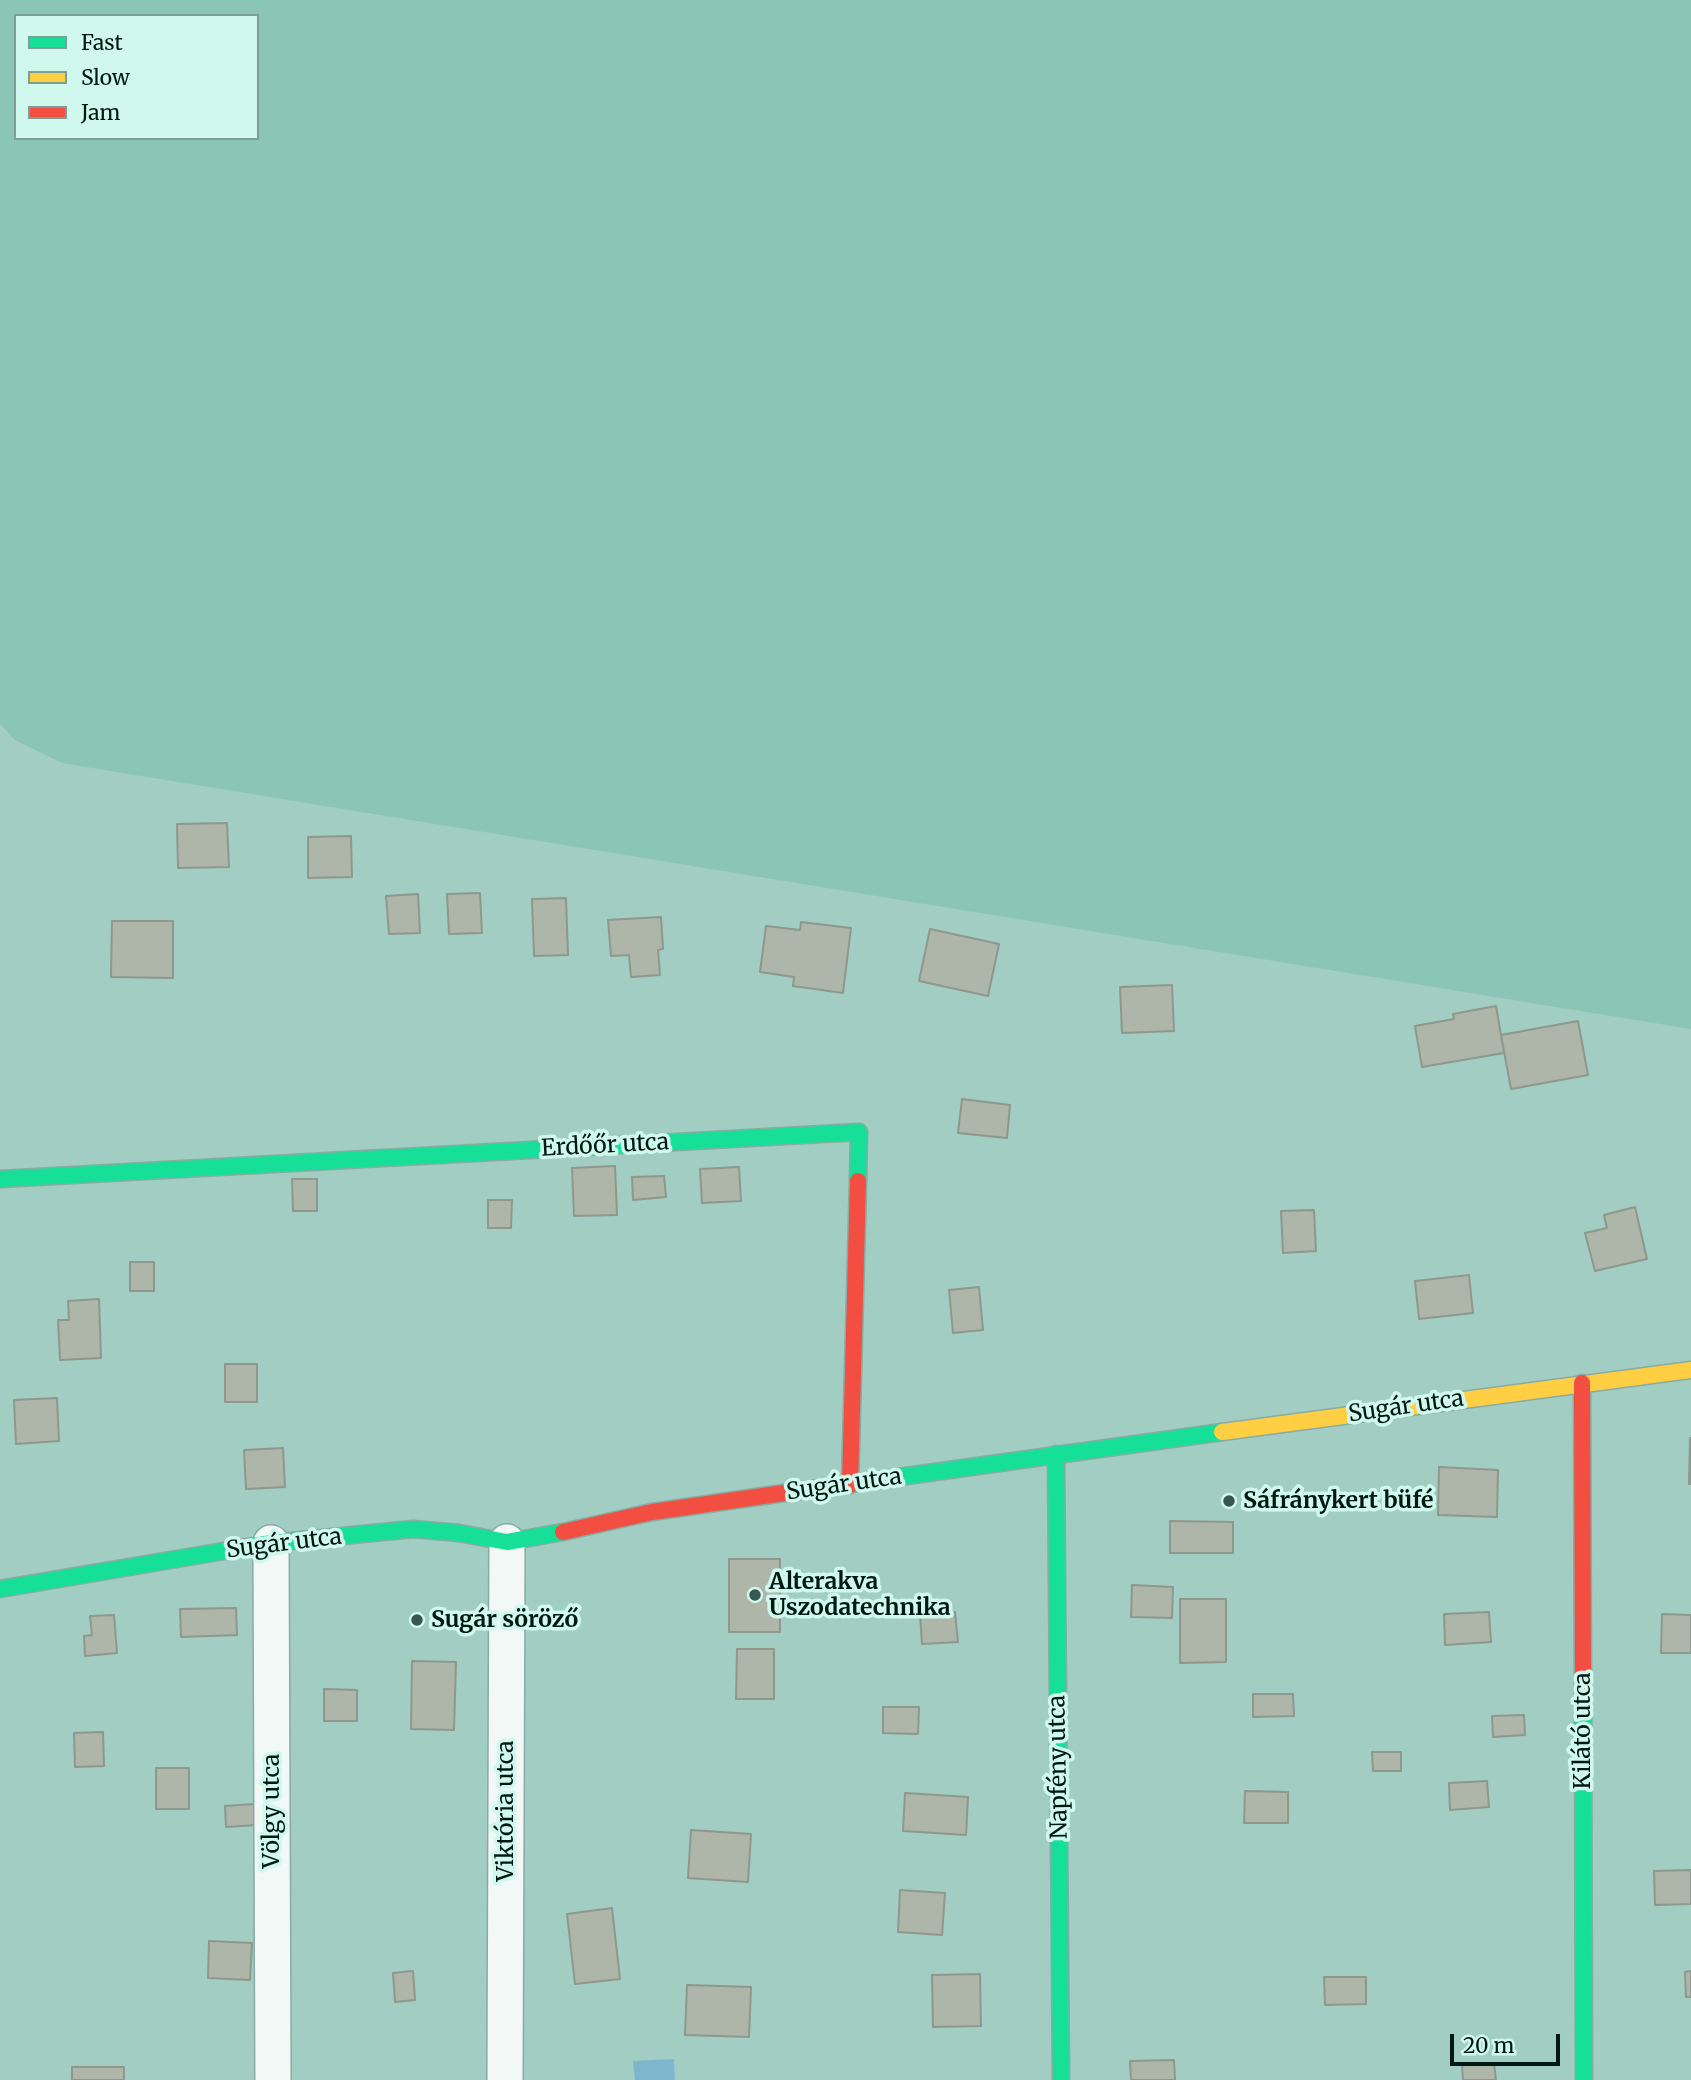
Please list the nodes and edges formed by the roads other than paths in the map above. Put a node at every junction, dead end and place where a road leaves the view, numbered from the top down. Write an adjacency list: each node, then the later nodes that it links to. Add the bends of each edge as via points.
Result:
1 (0, 1179): 5 (street, Erdőőr utca, via 859,1132)
2 (1691, 1370): 3 (street, Sugár utca)
3 (1582, 1383): 4 (street, Sugár utca); 12 (street, Kilátó utca)
4 (1056, 1454): 5 (street, Sugár utca); 11 (street, Napfény utca)
5 (850, 1485): 6 (street, Sugár utca, via 652,1512)
6 (507, 1542): 7 (street, Sugár utca, via 413,1529); 10 (street, Viktória utca)
7 (271, 1543): 8 (street, Sugár utca); 9 (street, Völgy utca)
8 (0, 1589)
9 (273, 2080)
10 (505, 2080)
11 (1061, 2080)
12 (1584, 2080)

